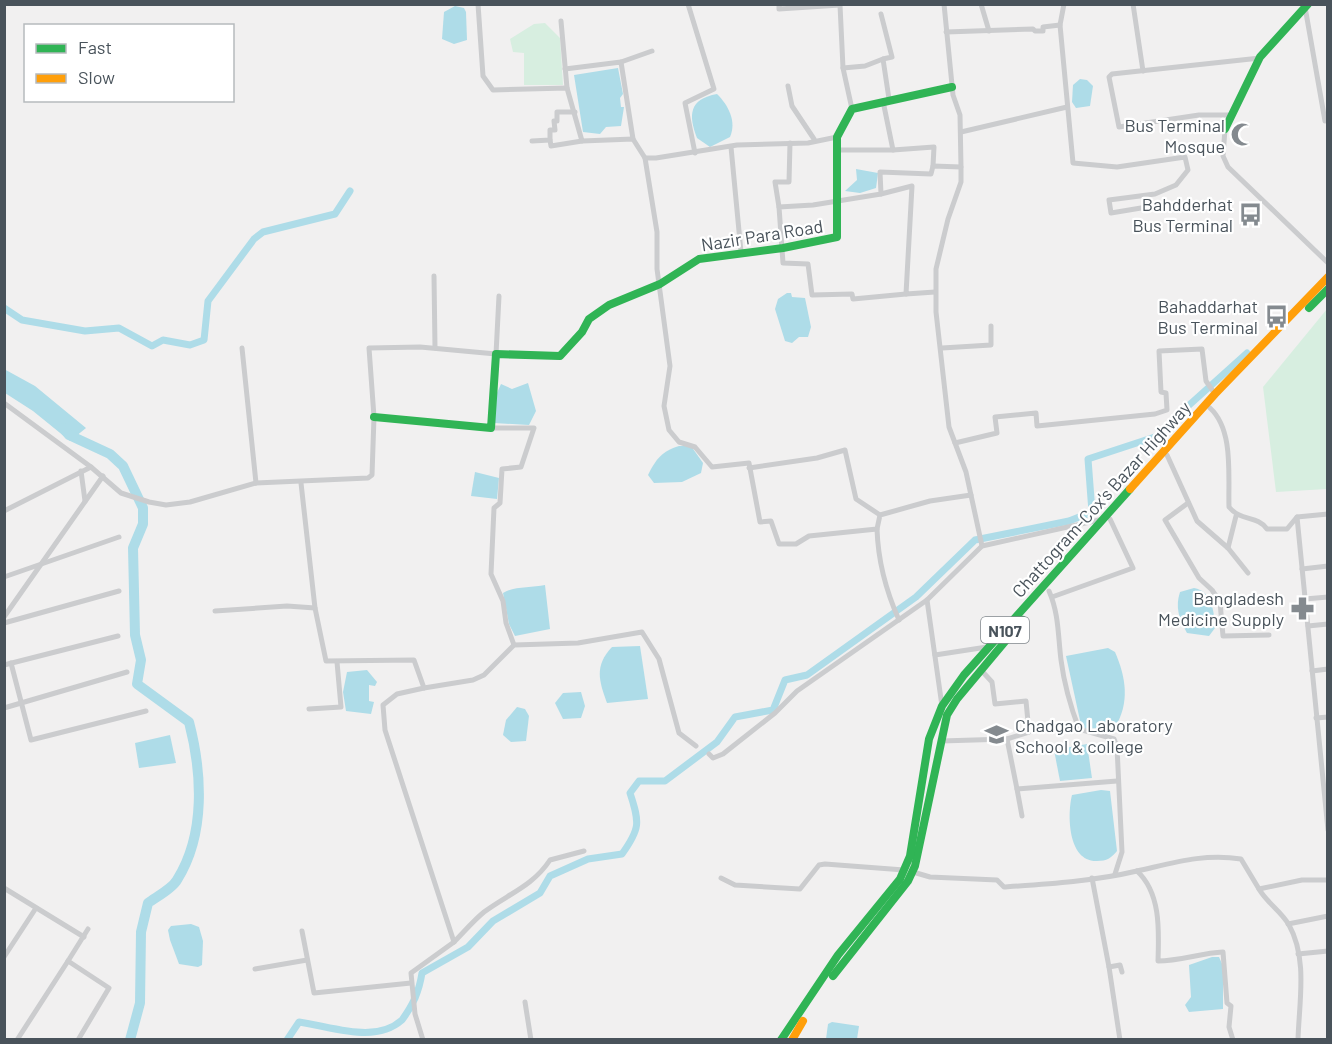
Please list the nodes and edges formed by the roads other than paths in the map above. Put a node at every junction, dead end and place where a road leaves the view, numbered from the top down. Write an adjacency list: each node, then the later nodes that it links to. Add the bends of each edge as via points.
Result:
1 (477, 4): 23 (street, via 486,84 493,90)
2 (688, 4): 42 (street, via 714,89 685,104)
3 (779, 4): 18 (street, via 779,9 840,5)
4 (944, 4): 13 (street)
5 (981, 4): 12 (street)
6 (1064, 4): 11 (street)
7 (1133, 4): 20 (street)
8 (1307, 6): 15 (main road); 29 (street)
9 (881, 14): 16 (street, via 892,57)
10 (561, 21): 19 (street)
11 (1060, 26): 12 (street, via 1035,32 1033,28); 25 (street)
12 (989, 31): 13 (street)
13 (946, 32): 22 (street)
14 (652, 51): 17 (street)
15 (1260, 57): 20 (street); 28 (main road)
16 (883, 59): 18 (street); 24 (street)
17 (621, 62): 19 (street); 33 (street)
18 (843, 68): 26 (street)
19 (565, 69): 23 (street)
20 (1143, 71): 28 (street, via 1109,77 1119,127 1199,115)
21 (788, 86): 35 (street, via 792,106)
22 (952, 87): 24 (main road); 31 (street)
23 (567, 88): 27 (street)
24 (886, 100): 26 (main road); 41 (street)
25 (1067, 107): 31 (street); 48 (street, via 1073,164 1117,167 1185,157 1188,170 1176,185 1155,194 1109,200 1111,213)
26 (852, 109): 32 (main road, Nazir Para Road)
27 (575, 112): 34 (street, via 557,112); 37 (street)
28 (1230, 115): 30 (main road)
29 (1325, 121)
30 (1225, 129): 52 (street, via 1223,156 1228,167)
31 (961, 132): 45 (street)
32 (837, 137): 35 (street); 40 (main road, Nazir Para Road)
33 (633, 139): 37 (street); 43 (street)
34 (550, 140): 36 (street); 37 (street, via 551,147)
35 (814, 140): 38 (street)
36 (532, 141)
37 (582, 141)
38 (789, 143): 39 (street); 49 (street, via 789,182 775,182)
39 (731, 147): 42 (street); 51 (street)
40 (837, 150): 41 (street); 47 (main road, Nazir Para Road)
41 (892, 150): 44 (street, via 934,147)
42 (695, 153): 43 (street)
43 (645, 158): 55 (street, via 657,232)
44 (933, 166): 45 (street); 46 (street, via 931,174 880,172)
45 (962, 167): 57 (street, via 936,269)
46 (881, 194): 47 (street); 58 (street, via 912,186)
47 (837, 201): 49 (street); 50 (main road, Nazir Para Road, via 837,237)
48 (1159, 205)
49 (779, 207): 50 (street)
50 (783, 248): 51 (main road, Nazir Para Road); 58 (street, via 783,263 808,264 812,296 852,294 853,299)
51 (741, 252): 55 (main road, Nazir Para Road, via 699,259)
52 (1328, 263)
53 (434, 276): 62 (street)
54 (1328, 277): 65 (main road, Chattogram-Cox's Bazar Highway / N107)
55 (660, 284): 64 (main road, Nazir Para Road, via 609,305 589,319 560,356); 73 (street, via 670,366 664,406 669,430 679,442 695,447 712,467 749,463)
56 (1328, 289): 67 (main road, N107)
57 (935, 292): 58 (street); 63 (street)
58 (906, 294)
59 (499, 296): 64 (street)
60 (991, 326): 63 (street, via 991,345)
61 (242, 348): 76 (street)
62 (435, 348): 64 (street); 68 (street, via 369,348)
63 (942, 348): 70 (street, via 949,427)
64 (496, 354): 69 (main road)
65 (1215, 394): 70 (street, via 1206,381 1202,349 1159,351 1161,392 1166,393 1167,410 1037,426 1036,413 994,417 997,433); 86 (main road, Chattogram-Cox's Bazar Highway / N107)
66 (4, 404): 72 (street)
67 (1210, 408): 71 (main road, N107); 84 (street, via 1219,417 1226,436 1229,507)
68 (374, 417): 69 (main road); 77 (street, via 371,477)
69 (491, 428): 110 (street, via 534,428 521,467 502,469 500,503 494,508 491,574)
70 (955, 443): 78 (street)
71 (1167, 454): 80 (street); 86 (main road, N107)
72 (91, 467): 74 (street); 75 (street)
73 (750, 468): 83 (street, via 845,450 856,499); 87 (street, via 760,522 771,521 779,544 796,544 809,536)
74 (81, 471): 79 (street); 81 (street)
75 (103, 476): 76 (street, via 121,493 166,505); 79 (street)
76 (256, 483): 77 (street)
77 (301, 483): 101 (street)
78 (971, 495): 83 (street); 89 (street)
79 (86, 501): 91 (street)
80 (1188, 503): 90 (street, via 1197,521); 108 (street, via 1166,520 1199,578 1220,602 1223,636)
81 (4, 511)
82 (1328, 514): 85 (street)
83 (880, 515): 87 (street)
84 (1236, 516): 85 (street, via 1262,522 1274,531 1287,529); 90 (street)
85 (1297, 517): 93 (street)
86 (1107, 519): 89 (street); 97 (main road, N107); 97 (street, via 1133,568); 111 (main road, Chattogram-Cox's Bazar Highway / N107)
87 (877, 529): 104 (street, via 878,551)
88 (119, 537): 91 (street)
89 (982, 546): 100 (street)
90 (1228, 548): 94 (street)
91 (40, 564): 95 (street); 103 (street)
92 (1328, 566): 93 (street)
93 (1302, 569): 99 (street)
94 (1248, 573)
95 (4, 577)
96 (119, 591): 105 (street)
97 (1050, 594): 116 (main road, N107); 132 (street, via 1059,625 1061,660 1079,729 1114,739)
98 (1328, 597): 99 (street)
99 (1305, 599): 107 (street)
100 (927, 600): 104 (street); 112 (street)
101 (315, 608): 102 (street); 113 (street, via 324,659)
102 (215, 611)
103 (4, 617)
104 (899, 620): 130 (street, via 797,691 723,754 713,758)
105 (4, 622)
106 (1328, 624): 107 (street)
107 (1308, 626): 117 (street)
108 (1269, 635)
109 (118, 636): 114 (street)
110 (514, 645): 119 (street, via 484,675); 129 (street, via 578,643 642,632 659,659 679,733)
111 (990, 647): 112 (street); 121 (main road, Chattogram-Cox's Bazar Highway / N107)
112 (935, 655): 121 (street)
113 (338, 662): 119 (street, via 414,660); 123 (street, via 341,707)
114 (8, 664): 120 (street)
115 (1328, 669): 117 (street)
116 (981, 670): 127 (street, via 992,682 995,704 1026,701 1029,732); 128 (main road, N107, via 947,715)
117 (1312, 671): 126 (street)
118 (127, 672): 120 (street)
119 (424, 688): 152 (street, via 397,694 383,705 385,730)
120 (22, 703): 122 (street); 124 (street, via 30,738 34,740)
121 (942, 706): 138 (main road, Chattogram-Cox's Bazar Highway / N107, via 929,739)
122 (4, 708)
123 (309, 710)
124 (146, 711)
125 (1328, 717): 126 (street)
126 (1316, 718): 131 (street)
127 (1007, 740): 128 (street); 133 (street)
128 (941, 741): 138 (main road, N107)
129 (696, 746)
130 (709, 754)
131 (1324, 764): 134 (street)
132 (1117, 781): 133 (street); 140 (street, via 1122,852)
133 (1017, 789): 135 (street)
134 (1326, 804): 136 (street)
135 (1022, 816)
136 (1328, 830)
137 (584, 851): 152 (street, via 550,860 525,888 485,912)
138 (908, 871): 141 (street, via 819,865 800,889 735,885); 142 (street, via 930,877 997,880 1004,887); 167 (main road, Chattogram-Cox's Bazar Highway / N107, via 838,955); 168 (main road, N107, via 882,915 845,957)
139 (1137, 871): 140 (street); 145 (street, via 1198,857 1241,859); 170 (street, via 1147,880 1154,901 1159,928 1158,961 1223,952)
140 (1115, 874): 142 (street)
141 (721, 878)
142 (1092, 878): 158 (street)
143 (1328, 880): 145 (street, via 1302,880)
144 (4, 888): 146 (street)
145 (1260, 889): 148 (street)
146 (36, 908): 151 (street); 155 (street)
147 (1328, 916): 148 (street)
148 (1288, 924): 154 (street)
149 (88, 929): 151 (street)
150 (302, 931): 156 (street)
151 (84, 937): 157 (street)
152 (454, 942): 161 (street, via 413,969)
153 (1328, 951): 154 (street)
154 (1298, 954): 171 (street)
155 (4, 957)
156 (307, 960): 159 (street); 161 (street, via 314,993)
157 (68, 961): 163 (street); 164 (street, via 110,988)
158 (1109, 968): 160 (street, via 1119,965); 169 (street)
159 (255, 969)
160 (1122, 972)
161 (411, 983): 165 (street)
162 (525, 1002): 166 (street)
163 (17, 1040)
164 (78, 1040)
165 (423, 1040)
166 (531, 1040)
167 (781, 1040)
168 (792, 1040)
169 (1120, 1040)
170 (1233, 1040)
171 (1298, 1040)

